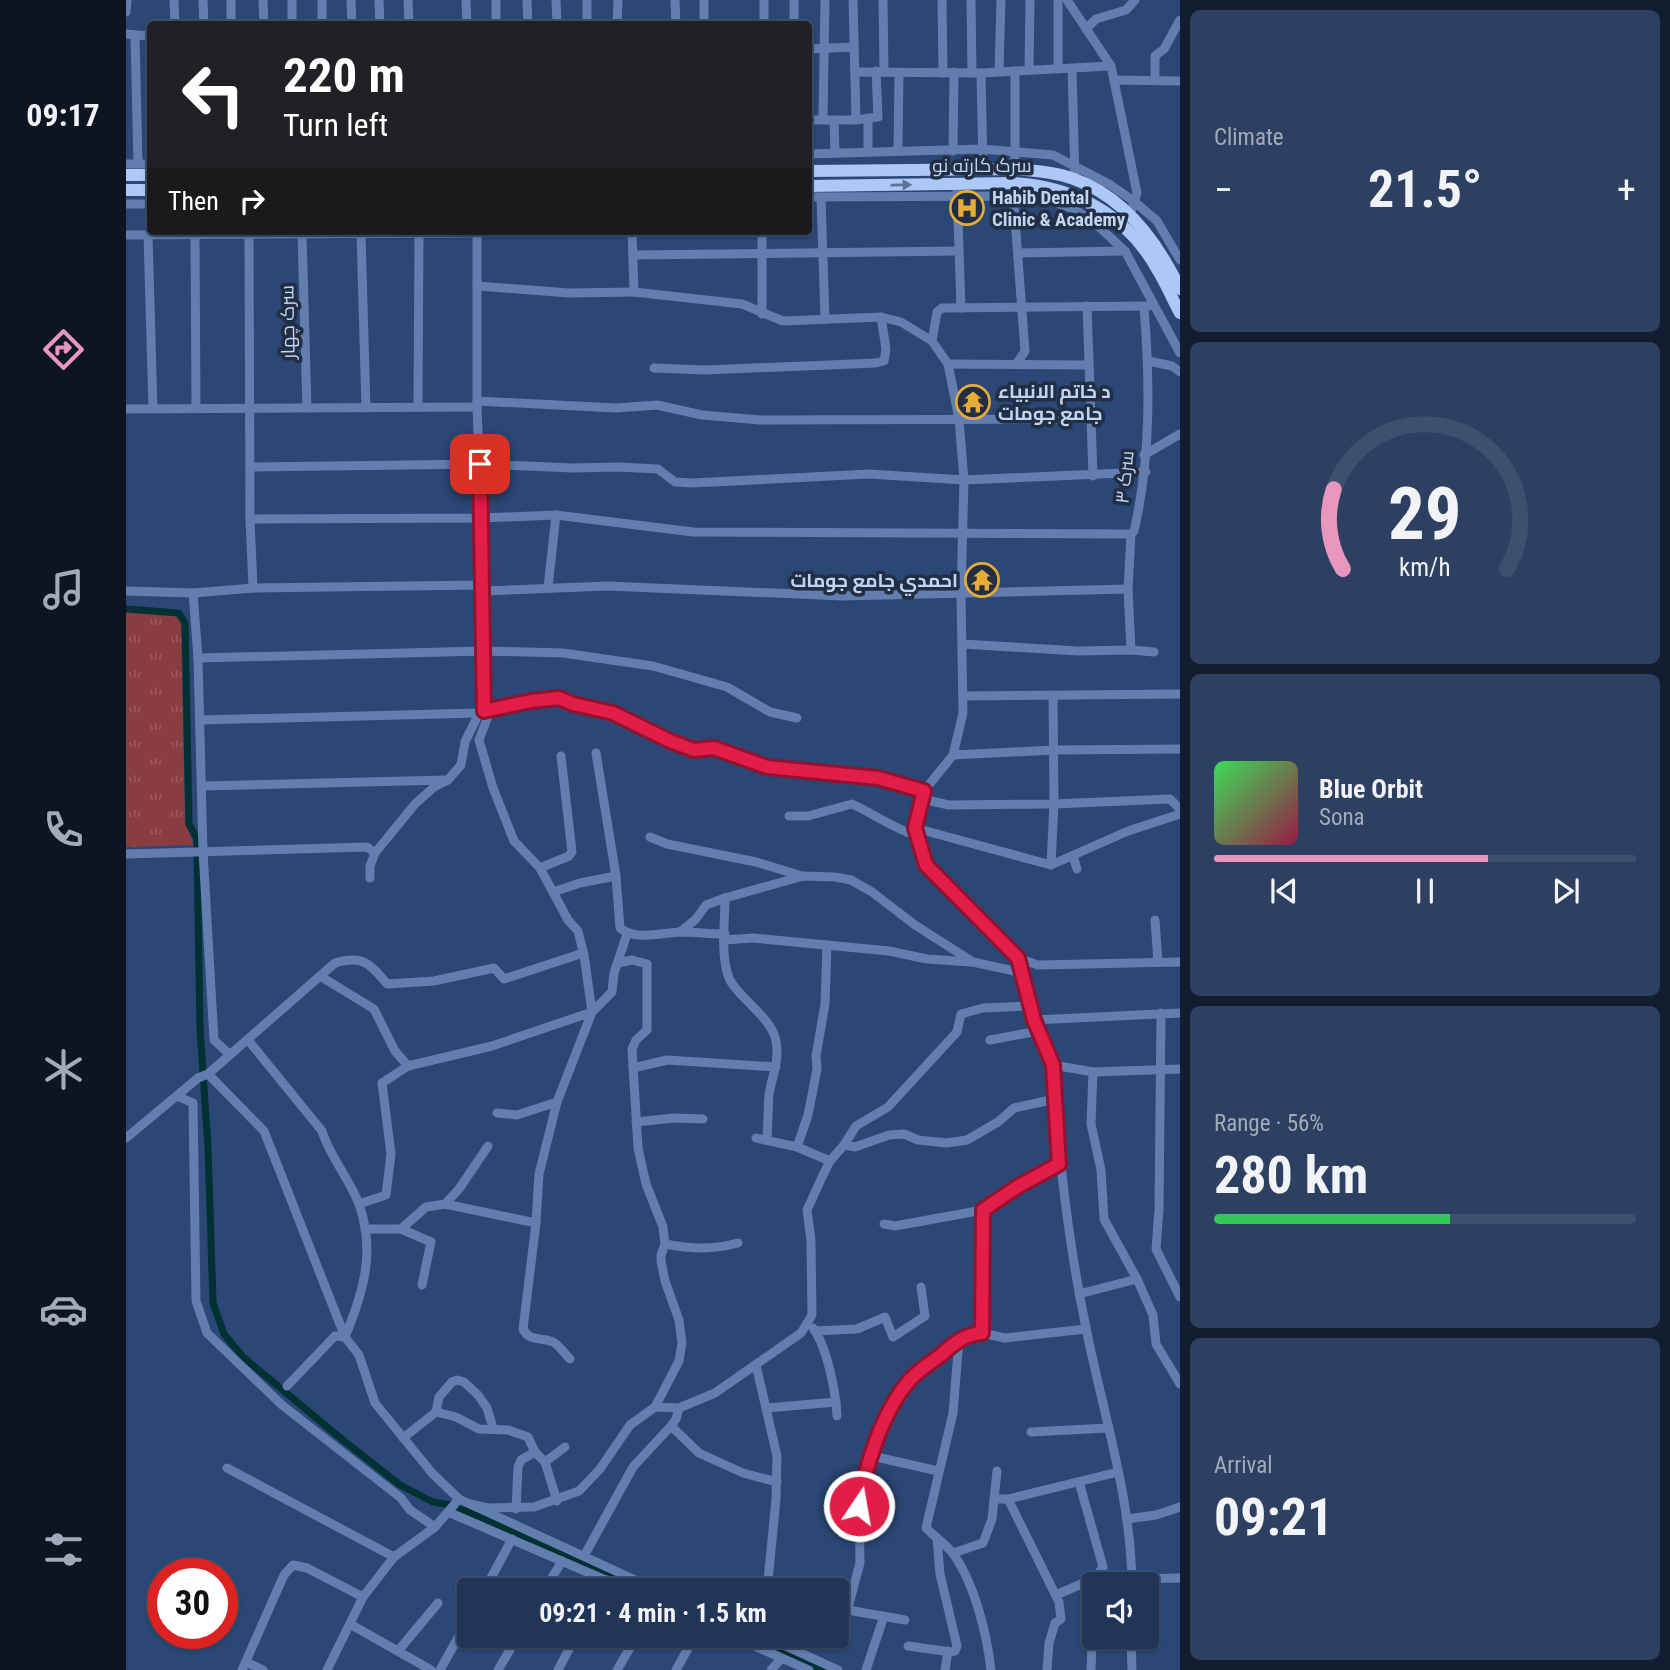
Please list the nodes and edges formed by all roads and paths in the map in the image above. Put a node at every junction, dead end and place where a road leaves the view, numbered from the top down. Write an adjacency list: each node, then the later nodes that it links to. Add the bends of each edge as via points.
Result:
1 (127, 0): 31 (street)
2 (174, 0): 33 (street)
3 (203, 0): 34 (street)
4 (232, 0): 35 (street)
5 (263, 0): 36 (street)
6 (292, 0): 37 (street)
7 (322, 0): 38 (street)
8 (351, 0): 39 (street)
9 (380, 0): 40 (street)
10 (408, 0): 41 (street)
11 (466, 0): 42 (street)
12 (496, 0): 43 (street)
13 (527, 0): 44 (street)
14 (556, 0): 45 (street)
15 (587, 0): 46 (street)
16 (618, 0): 47 (street)
17 (676, 0): 48 (street)
18 (704, 0): 49 (street)
19 (764, 0): 50 (street)
20 (794, 0): 51 (street)
21 (825, 0): 56 (street)
22 (853, 0): 54 (street)
23 (883, 0): 61 (street)
24 (942, 0): 67 (street)
25 (971, 0): 68 (street)
26 (1001, 0): 62 (street)
27 (1030, 0): 58 (street)
28 (1058, 0): 59 (street)
29 (1067, 0): 52 (street)
30 (1135, 0): 52 (street, via 1126,10 1096,19)
31 (126, 12)
32 (1180, 20): 70 (street, via 1164,49 1155,55)
33 (175, 21)
34 (204, 21)
35 (232, 21)
36 (264, 21)
37 (292, 21)
38 (322, 21)
39 (352, 21)
40 (380, 21)
41 (409, 21)
42 (467, 21)
43 (496, 21)
44 (527, 21)
45 (557, 21)
46 (587, 21)
47 (617, 21)
48 (676, 21)
49 (704, 21)
50 (764, 21)
51 (794, 21)
52 (1086, 29): 57 (street)
53 (130, 35): 85 (street)
54 (853, 47): 56 (street); 64 (street)
55 (812, 49): 56 (street)
56 (825, 50): 72 (street)
57 (1111, 66): 60 (street); 69 (street)
58 (1029, 69): 59 (street); 63 (street)
59 (1058, 69): 60 (street)
60 (1072, 69): 87 (street)
61 (880, 71): 64 (street); 66 (street); 73 (street, via 878,117)
62 (999, 71): 63 (street); 68 (street)
63 (1015, 71): 78 (street)
64 (855, 72): 76 (street)
65 (954, 72): 67 (street); 68 (street); 80 (street)
66 (899, 73): 67 (street); 79 (street)
67 (943, 73)
68 (977, 73): 77 (street)
69 (1114, 80): 70 (street); 101 (street)
70 (1155, 80): 71 (street)
71 (1180, 81)
72 (823, 119): 74 (street); 75 (street)
73 (868, 119): 76 (street); 81 (street)
74 (812, 120)
75 (834, 120): 76 (street); 82 (street)
76 (856, 120)
77 (982, 149): 78 (street); 80 (street); 88 (street)
78 (1015, 150): 87 (street, via 1053,155); 94 (street)
79 (898, 151): 80 (street); 81 (street)
80 (953, 151)
81 (868, 152): 82 (street)
82 (835, 153): 83 (street)
83 (812, 154)
84 (126, 164): 85 (street)
85 (138, 164): 86 (street)
86 (147, 164)
87 (1074, 164): 93 (street); 101 (street)
88 (983, 169): 89 (highway, سرک کارته نو); 94 (highway, سرک کارته نو)
89 (957, 170): 90 (highway, سرک کارته نو); 98 (street)
90 (812, 171)
91 (126, 175): 92 (highway)
92 (147, 175)
93 (1075, 179): 94 (highway, سرک کارته نو, via 1042,171); 104 (highway, سرک کارته نو)
94 (1014, 183): 98 (highway, سرک کارته نو); 116 (street, via 1074,209); 118 (street); 129 (highway, سرک کارته نو, via 1060,189 1115,219 1156,267)
95 (812, 186): 98 (highway, سرک کارته نو, one-way to 98)
96 (126, 190): 97 (highway)
97 (147, 190)
98 (957, 190): 100 (street); 115 (street)
99 (812, 197): 100 (street)
100 (821, 197): 117 (street)
101 (1135, 202): 104 (street); 121 (street, via 1157,221)
102 (126, 204): 103 (street)
103 (147, 204)
104 (1130, 215): 123 (highway, سرک کارته نو, via 1158,247)
105 (126, 235): 106 (street)
106 (148, 235): 107 (street); 148 (street)
107 (195, 235): 108 (street); 143 (street)
108 (249, 235): 144 (street)
109 (302, 235): 145 (street, سرک چهار)
110 (361, 235): 146 (street)
111 (419, 235): 142 (street)
112 (477, 235): 122 (street)
113 (632, 235): 120 (street)
114 (762, 235): 119 (street)
115 (958, 251): 117 (street); 128 (street)
116 (1125, 251): 118 (street); 127 (street)
117 (822, 253): 119 (street); 132 (street)
118 (1018, 253): 125 (street)
119 (762, 254): 120 (street); 130 (street)
120 (633, 255): 124 (street)
121 (1180, 260)
122 (477, 286): 124 (street, via 542,292); 141 (street)
123 (1180, 289)
124 (634, 292): 130 (street, via 742,304)
125 (1022, 306): 126 (street); 128 (street); 136 (street, via 1025,351)
126 (1087, 306): 127 (street); 138 (street)
127 (1149, 306): 134 (street); 135 (street, سرک ۳)
128 (961, 308): 133 (street, via 938,310)
129 (1180, 313)
130 (762, 314): 132 (street, via 783,321)
131 (881, 317): 132 (street); 133 (street, via 901,322); 139 (street, via 886,349 884,360 876,363)
132 (825, 319)
133 (932, 341): 137 (street)
134 (1180, 353)
135 (1148, 361): 140 (street); 152 (street, سرک ۳)
136 (1017, 363): 137 (street); 138 (street)
137 (948, 364): 149 (street)
138 (1088, 365): 150 (street)
139 (654, 368)
140 (1180, 372)
141 (477, 404): 142 (street); 149 (street, via 657,405 702,415 760,419); 153 (street)
142 (418, 407): 146 (street)
143 (196, 408): 144 (street); 148 (street)
144 (250, 408): 145 (street); 154 (street)
145 (307, 408): 146 (street)
146 (366, 408)
147 (126, 409): 148 (street)
148 (153, 409)
149 (960, 419): 150 (street); 157 (street)
150 (1091, 419): 156 (street)
151 (1180, 435): 152 (street)
152 (1144, 455): 155 (street, سرک ۳)
153 (480, 464): 154 (street); 157 (street, via 658,469 676,482 693,483 869,474); 159 (street)
154 (250, 467): 160 (street)
155 (1146, 472): 156 (street); 162 (street, سرک ۳)
156 (1093, 476): 157 (street)
157 (964, 480): 161 (street)
158 (556, 515): 159 (street); 161 (street, via 693,532); 163 (street)
159 (481, 518): 160 (street); 165 (street)
160 (250, 519): 164 (street)
161 (963, 534): 162 (street); 169 (street)
162 (1131, 534): 166 (street, سرک ۳)
163 (548, 587): 165 (street); 169 (street, via 843,596)
164 (253, 588): 165 (street); 168 (street)
165 (483, 588): 172 (street)
166 (1128, 589): 169 (street); 171 (street, سرک ۳)
167 (126, 591): 168 (street)
168 (194, 593): 174 (street)
169 (961, 594): 170 (street)
170 (962, 644): 171 (street); 177 (street)
171 (1131, 650): 173 (street)
172 (484, 651): 174 (street); 178 (street); 179 (street, via 563,653 653,666 727,687 770,712)
173 (1154, 652)
174 (198, 658): 180 (street)
175 (1180, 694): 176 (street)
176 (1053, 695): 177 (street); 182 (street)
177 (963, 696): 184 (street)
178 (484, 712): 180 (street); 186 (street, via 465,742 461,765); 188 (street, via 559,698 613,713 694,750 714,748 767,767 878,778); 199 (street, via 479,740 493,788 514,841)
179 (797, 719)
180 (200, 720): 187 (street)
181 (1180, 749): 182 (street)
182 (1054, 750): 184 (street); 189 (street)
183 (596, 753): 201 (street)
184 (953, 755): 188 (street)
185 (561, 756): 199 (street, via 572,852)
186 (448, 780): 187 (street); 195 (street, via 415,804)
187 (202, 786): 194 (street)
188 (923, 795): 189 (street, via 948,805); 192 (street)
189 (1054, 804): 190 (street, via 1170,799); 198 (street)
190 (1180, 811): 197 (street)
191 (789, 816): 192 (street, via 808,816 852,804 897,830)
192 (915, 832): 198 (street); 212 (street, via 926,865)
193 (650, 837): 202 (street)
194 (199, 852): 195 (street, via 367,846); 196 (street); 227 (street, via 214,1040)
195 (375, 853): 203 (street)
196 (126, 854)
197 (1073, 856): 198 (street); 200 (street)
198 (1051, 865)
199 (540, 868): 204 (street)
200 (1077, 869)
201 (616, 876): 204 (street); 208 (street, via 618,923)
202 (803, 876): 205 (street); 213 (street, via 850,880)
203 (370, 878)
204 (553, 892): 211 (street, via 578,931)
205 (725, 898): 207 (street, via 706,905); 209 (street)
206 (1155, 920): 214 (street)
207 (680, 932): 208 (street); 209 (street)
208 (627, 934): 216 (street)
209 (724, 937): 210 (street); 230 (street, via 729,980 775,1034)
210 (827, 945): 213 (street); 245 (street, via 817,1069)
211 (583, 953): 218 (street, via 504,979 494,968 434,981 387,984 369,963 357,960 335,963); 220 (street)
212 (1018, 958): 214 (street, via 1038,965); 217 (street)
213 (973, 962): 217 (street)
214 (1158, 962): 215 (street)
215 (1180, 962)
216 (618, 963): 220 (street, via 612,992); 231 (street, via 647,964 647,1030 632,1049)
217 (1023, 973): 219 (street)
218 (320, 976): 225 (street); 229 (street, via 374,1009)
219 (1030, 1006): 223 (street); 243 (street, via 961,1014 957,1032 933,1060 888,1107 856,1126)
220 (592, 1012): 229 (street, via 492,1046); 238 (street)
221 (1161, 1013): 222 (street); 223 (street); 233 (street)
222 (1180, 1013)
223 (1034, 1020): 224 (street)
224 (1038, 1031): 226 (street); 228 (street)
225 (248, 1040): 227 (street); 248 (street, via 322,1131)
226 (990, 1040)
227 (230, 1055): 235 (street)
228 (1053, 1065): 234 (street); 237 (street)
229 (408, 1066): 248 (street, via 382,1083 391,1153 386,1195)
230 (776, 1067): 231 (street, via 667,1060); 245 (street, via 761,1138)
231 (634, 1068): 241 (street)
232 (1180, 1069): 233 (street)
233 (1159, 1071): 234 (street); 261 (street, via 1156,1249)
234 (1093, 1072): 257 (street, via 1091,1124 1101,1170 1104,1219)
235 (203, 1076): 236 (street); 266 (street, via 264,1131)
236 (177, 1096): 242 (street); 301 (street, via 193,1103 196,1301 207,1333 282,1405)
237 (1055, 1100): 243 (street, via 1014,1108 967,1140 947,1143 904,1134 855,1147); 247 (street)
238 (557, 1101): 239 (street, via 517,1115); 251 (street, via 539,1174)
239 (498, 1113)
240 (703, 1119): 241 (street)
241 (636, 1122): 256 (street, via 644,1176)
242 (126, 1138)
243 (845, 1145): 246 (street)
244 (488, 1146): 249 (street)
245 (797, 1147): 246 (street)
246 (830, 1161): 262 (street, via 807,1209 812,1305)
247 (1059, 1164): 250 (street); 260 (street)
248 (359, 1204): 253 (street)
249 (445, 1204): 251 (street); 254 (street, via 426,1207)
250 (983, 1210): 252 (street, via 895,1226); 265 (street)
251 (536, 1223): 268 (street, via 523,1329 531,1338 555,1343)
252 (884, 1224)
253 (365, 1229): 254 (street); 266 (street, via 362,1296)
254 (401, 1229): 258 (street, via 431,1242)
255 (738, 1243): 256 (street, via 694,1250)
256 (665, 1244): 273 (street, via 661,1261 682,1343 679,1360)
257 (1137, 1279): 260 (street); 270 (street, via 1153,1315 1156,1345)
258 (422, 1286)
259 (922, 1287): 264 (street, via 925,1317 893,1337 886,1317 857,1329)
260 (1079, 1294): 263 (street)
261 (1180, 1297)
262 (808, 1321): 264 (street); 269 (street, via 801,1333)
263 (1086, 1329): 265 (street, via 1005,1338); 279 (street)
264 (815, 1331): 272 (street)
265 (982, 1333): 267 (street)
266 (345, 1337): 271 (street, via 335,1336); 282 (street, via 359,1355 375,1403)
267 (959, 1340): 285 (street, via 909,1380 891,1406); 288 (street, via 953,1413)
268 (570, 1359)
269 (756, 1364): 274 (street, via 715,1393); 275 (street)
270 (1180, 1384)
271 (287, 1385)
272 (836, 1402): 275 (street); 277 (street)
273 (655, 1407): 274 (street); 295 (street, via 630,1425 579,1492)
274 (679, 1408): 278 (street)
275 (767, 1408): 291 (street)
276 (436, 1412): 280 (street, via 479,1429); 280 (street, via 439,1397 457,1380 482,1402); 282 (street)
277 (837, 1416)
278 (671, 1426): 291 (street, via 699,1453); 305 (street, via 639,1458)
279 (1108, 1427): 281 (street); 290 (street)
280 (492, 1428): 284 (street, via 528,1437)
281 (1031, 1432)
282 (403, 1438): 297 (street)
283 (565, 1447): 286 (street)
284 (536, 1452): 286 (street); 299 (street, via 519,1467)
285 (872, 1456): 288 (street); 321 (street, via 863,1480 860,1563)
286 (545, 1462): 295 (street)
287 (227, 1468): 306 (street)
288 (938, 1471): 302 (street, via 926,1528)
289 (998, 1471): 293 (street)
290 (1118, 1472): 292 (street); 300 (street)
291 (777, 1482): 314 (street)
292 (1079, 1482): 294 (street); 308 (street, via 1103,1567)
293 (995, 1499): 294 (street); 304 (street, via 983,1543)
294 (1008, 1499): 318 (street)
295 (556, 1501): 299 (street)
296 (470, 1504): 297 (street); 299 (street); 305 (street)
297 (454, 1505): 301 (street); 303 (street)
298 (1180, 1507): 300 (street)
299 (516, 1509)
300 (1128, 1519): 309 (street)
301 (435, 1527): 306 (street)
302 (937, 1538): 304 (street); 337 (street, via 940,1574 957,1646)
303 (512, 1539): 307 (street); 310 (street)
304 (953, 1553): 353 (street, via 979,1611)
305 (584, 1556): 313 (street)
306 (394, 1557): 319 (street)
307 (562, 1560): 311 (street); 312 (street)
308 (1100, 1572)
309 (1131, 1572)
310 (491, 1578)
311 (552, 1578)
312 (602, 1578)
313 (631, 1578)
314 (768, 1578)
315 (1180, 1578): 316 (street)
316 (1159, 1579)
317 (1082, 1585): 318 (street)
318 (1056, 1595): 354 (street, via 1061,1619 1052,1633)
319 (363, 1597): 325 (street); 339 (street, via 293,1565 284,1575)
320 (438, 1603): 336 (street)
321 (849, 1604)
322 (849, 1611): 323 (street)
323 (884, 1616): 324 (street); 351 (street)
324 (905, 1620)
325 (349, 1624): 336 (street); 342 (street)
326 (457, 1640): 344 (street)
327 (908, 1646): 337 (street)
328 (511, 1648): 345 (street)
329 (570, 1648): 346 (street)
330 (630, 1648): 347 (street)
331 (688, 1648): 348 (street)
332 (765, 1648): 338 (street)
333 (777, 1648): 338 (street)
334 (1092, 1649): 355 (street)
335 (1131, 1649): 356 (street)
336 (398, 1651): 343 (street)
337 (948, 1651): 352 (street)
338 (785, 1655): 340 (street); 349 (street); 350 (street)
339 (244, 1666): 341 (street)
340 (806, 1669)
341 (263, 1670)
342 (327, 1670)
343 (431, 1670)
344 (440, 1670)
345 (498, 1670)
346 (558, 1670)
347 (617, 1670)
348 (676, 1670)
349 (771, 1670)
350 (838, 1670)
351 (866, 1670)
352 (945, 1670)
353 (991, 1670)
354 (1047, 1670)
355 (1091, 1670)
356 (1132, 1670)

